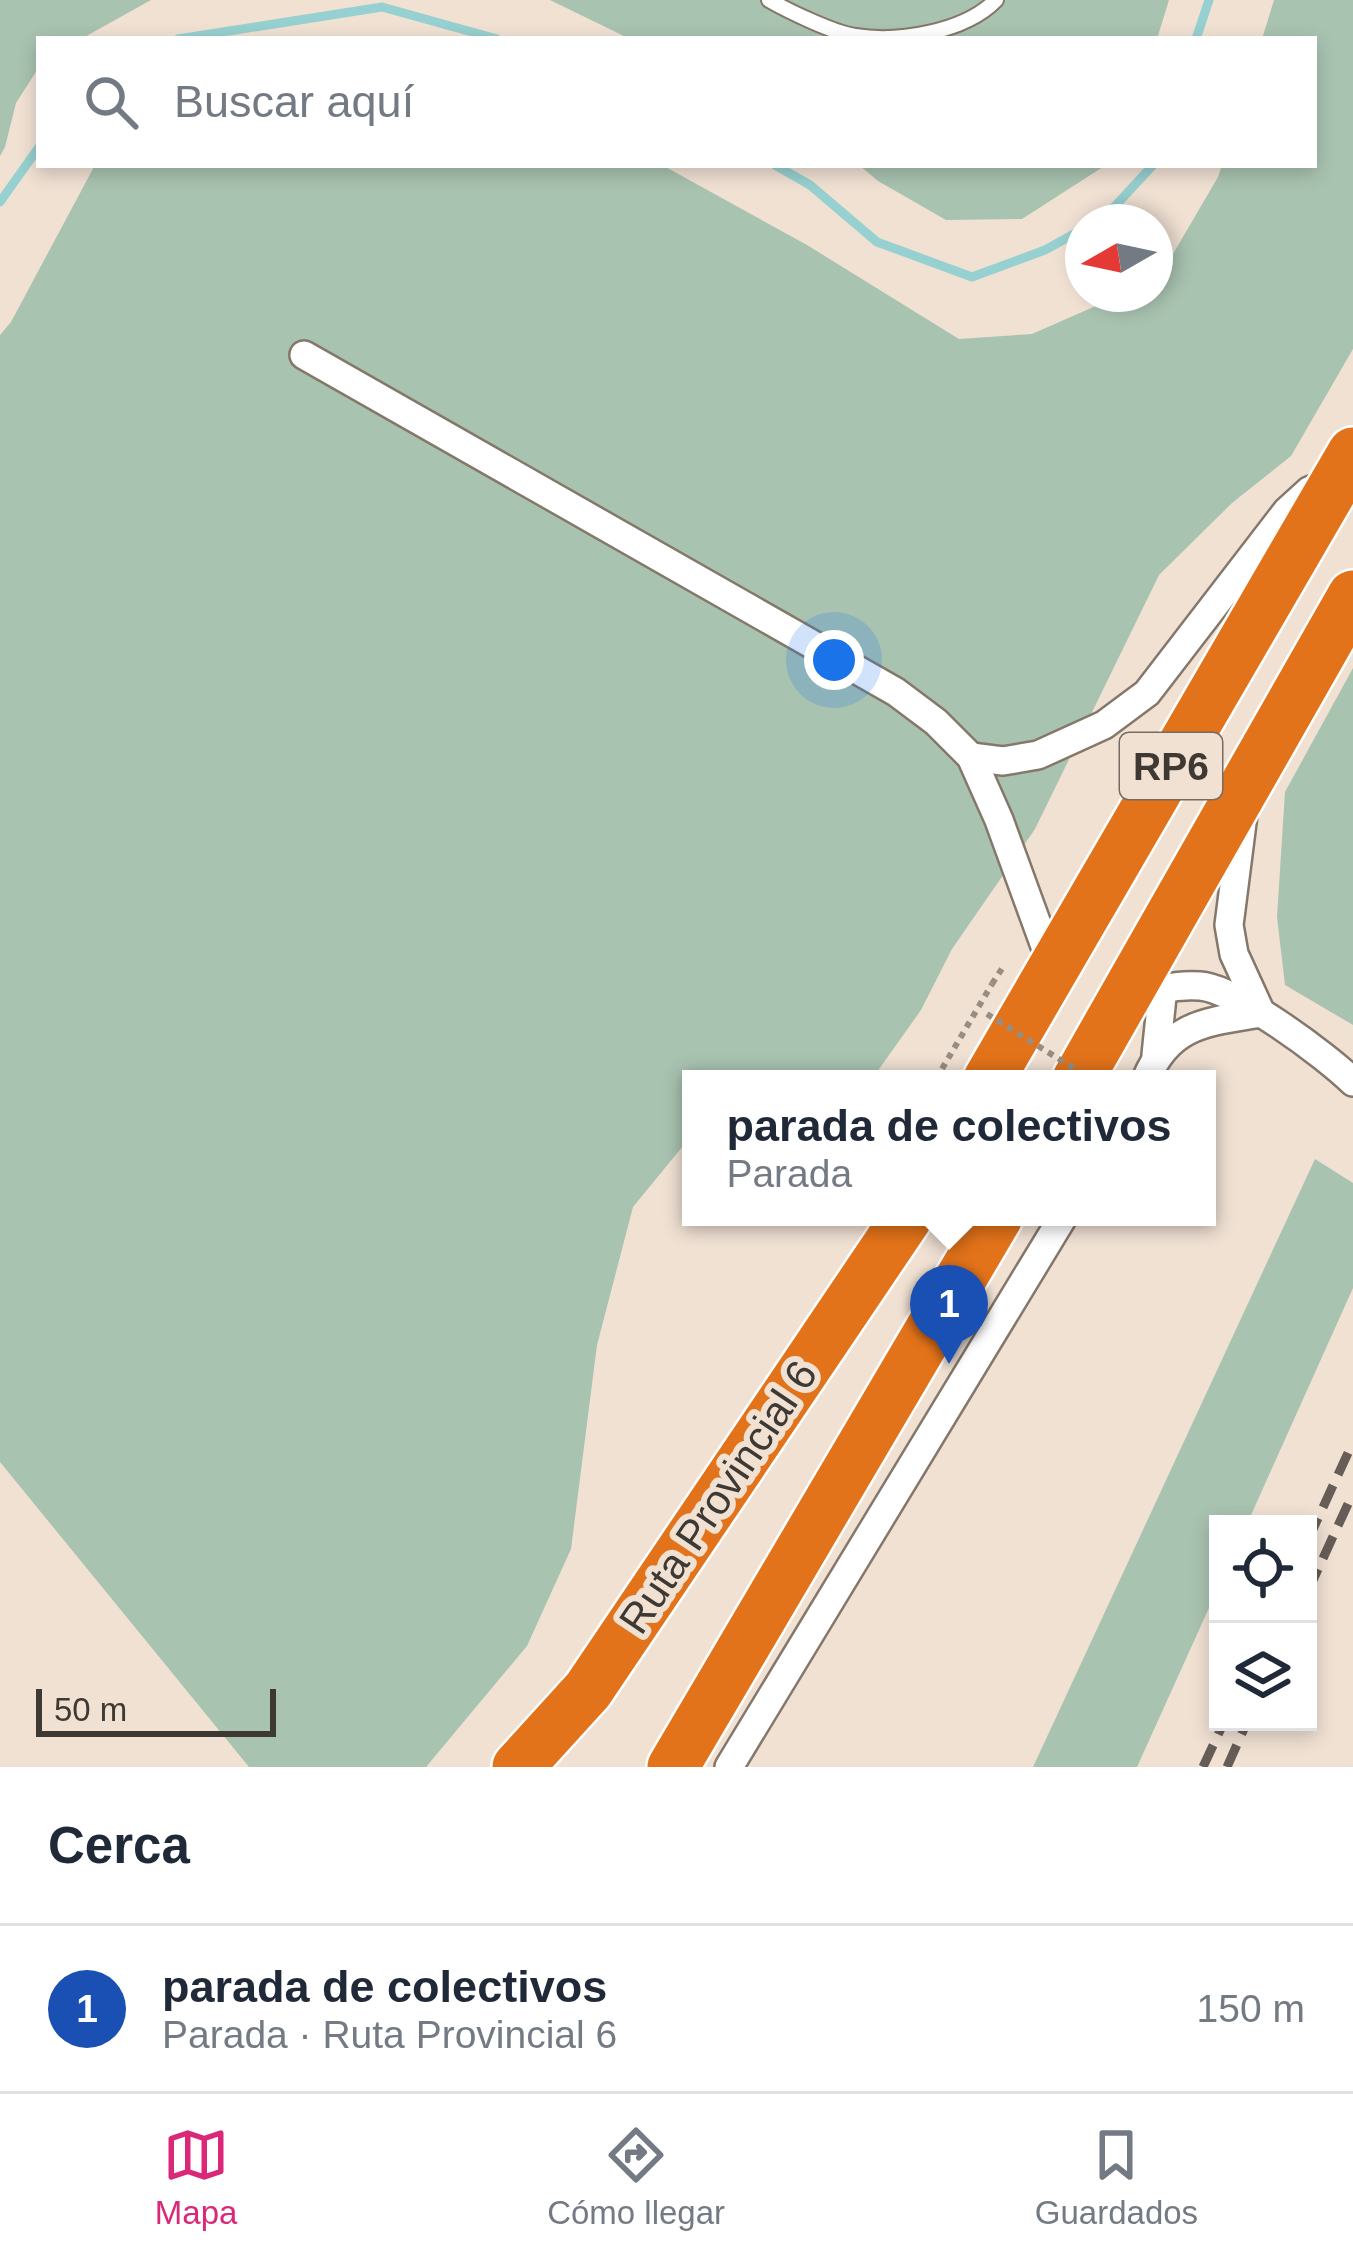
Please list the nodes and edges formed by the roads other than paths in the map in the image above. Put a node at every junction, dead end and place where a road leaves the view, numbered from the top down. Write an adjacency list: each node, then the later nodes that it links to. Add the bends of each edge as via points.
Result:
1 (769, 0): 3 (lane)
2 (996, 0): 4 (lane, via 961,23)
3 (851, 36)
4 (913, 36)
5 (304, 355): 8 (street, via 896,692)
6 (1346, 465): 8 (street, via 1287,511 1147,693 1104,725 1038,755); 10 (highway, RP6)
7 (1353, 596): 9 (highway, RP6)
8 (970, 757): 10 (street)
9 (1248, 780): 11 (highway, RP6); 12 (street, via 1229,925)
10 (1053, 968): 14 (highway, RP6)
11 (1141, 996): 12 (street, via 1207,986); 13 (street); 15 (highway, RP6)
12 (1261, 1013): 13 (street, via 1178,1034); 16 (street)
13 (1151, 1067)
14 (994, 1070)
15 (1085, 1070)
16 (1353, 1082)
17 (901, 1226): 20 (highway, Ruta Provincial 6, via 588,1690)
18 (992, 1226): 21 (highway)
19 (1059, 1226): 22 (street)
20 (518, 1767)
21 (673, 1767)
22 (729, 1767)

